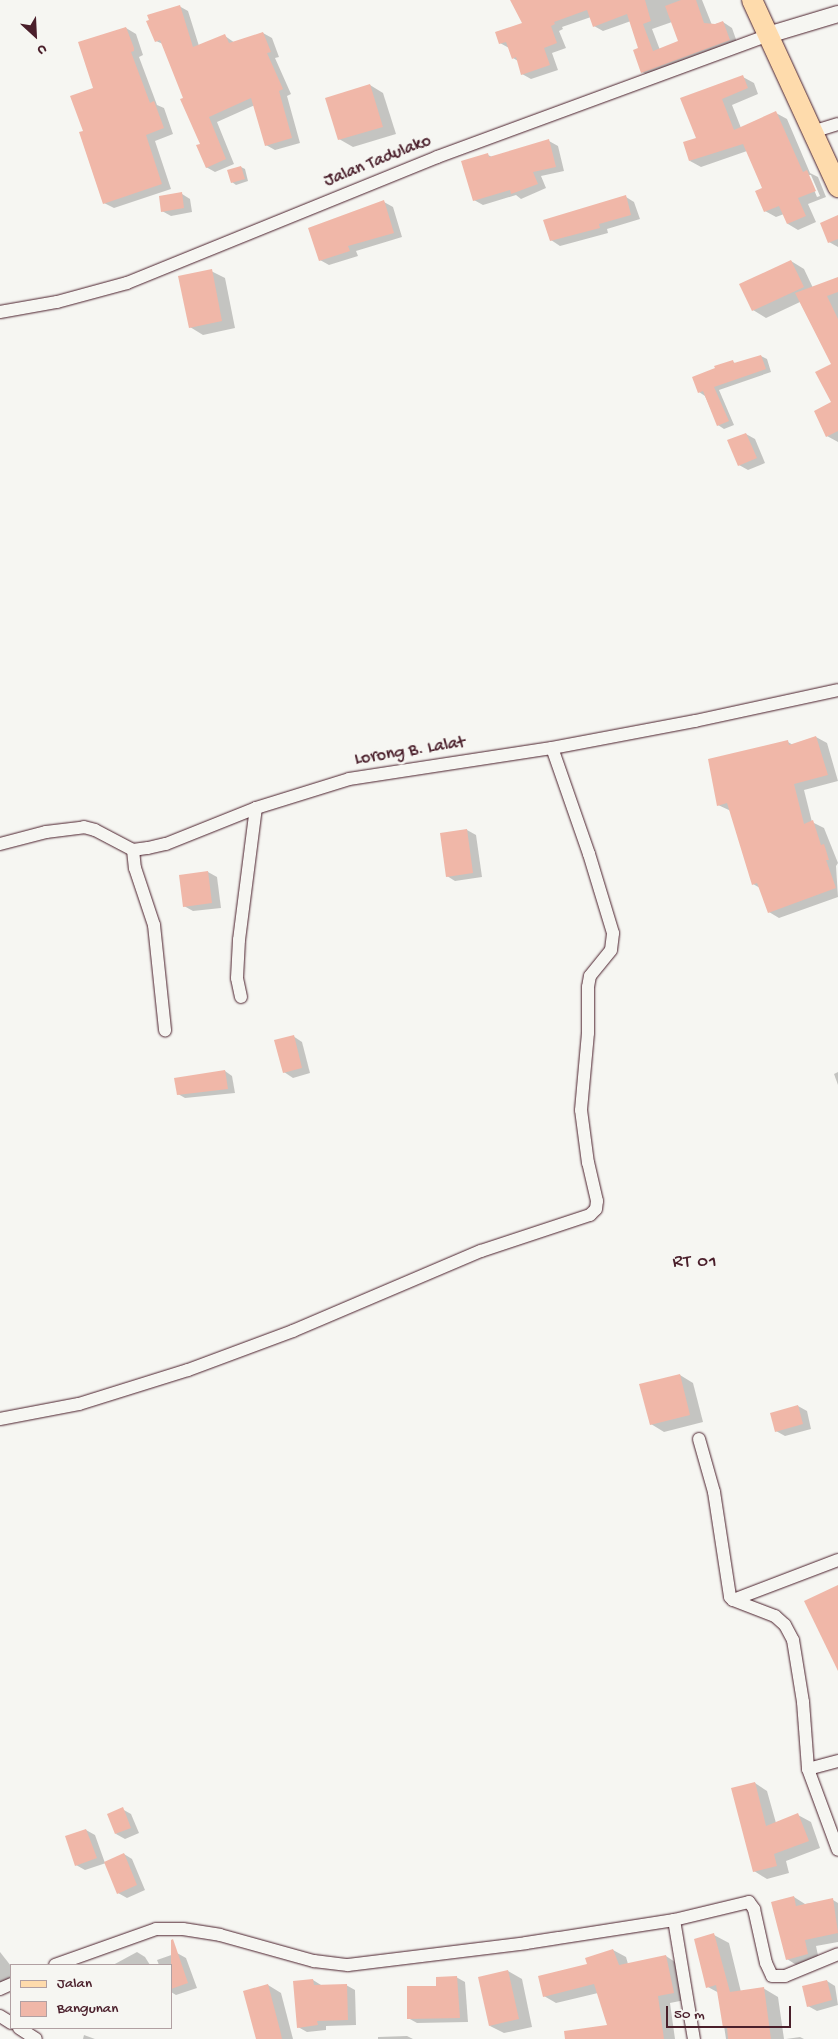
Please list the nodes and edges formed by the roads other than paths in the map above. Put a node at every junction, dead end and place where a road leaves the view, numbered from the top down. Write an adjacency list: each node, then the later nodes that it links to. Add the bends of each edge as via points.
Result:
1 (752, 0): 3 (main road)
2 (838, 14): 3 (street)
3 (768, 35): 5 (main road); 7 (street, Jalan Tadulako, via 437,157 126,283 57,302)
4 (838, 124): 5 (street)
5 (812, 132): 6 (main road)
6 (838, 187)
7 (0, 312)
8 (838, 690): 9 (street, Lorong B. Lalat)
9 (552, 748): 10 (street, Lorong B. Lalat, via 349,779); 15 (street, via 613,933 611,950 590,976 588,987 588,1033 581,1110 596,1209 590,1215 481,1252 293,1331 188,1370 79,1404)
10 (256, 808): 12 (street, Lorong B. Lalat, via 166,844); 13 (street, via 239,940 237,978)
11 (0, 844): 12 (street, via 46,832 84,827)
12 (133, 850): 14 (street, via 135,868 154,925)
13 (241, 997)
14 (165, 1030)
15 (0, 1418)
16 (699, 1439): 18 (street, via 714,1492)
17 (838, 1560): 18 (street)
18 (732, 1600): 20 (street, via 775,1616 793,1640 803,1702)
19 (838, 1761): 20 (street)
20 (808, 1769): 21 (street)
21 (838, 1850)
22 (674, 1920): 23 (street, via 749,1902 754,1909 772,1976 785,1976); 24 (street, via 526,1943 348,1965 314,1961 220,1935 184,1929 156,1929); 27 (street)
23 (838, 1954)
24 (58, 1964)
25 (20, 2029): 26 (street)
26 (36, 2039)
27 (694, 2039)

